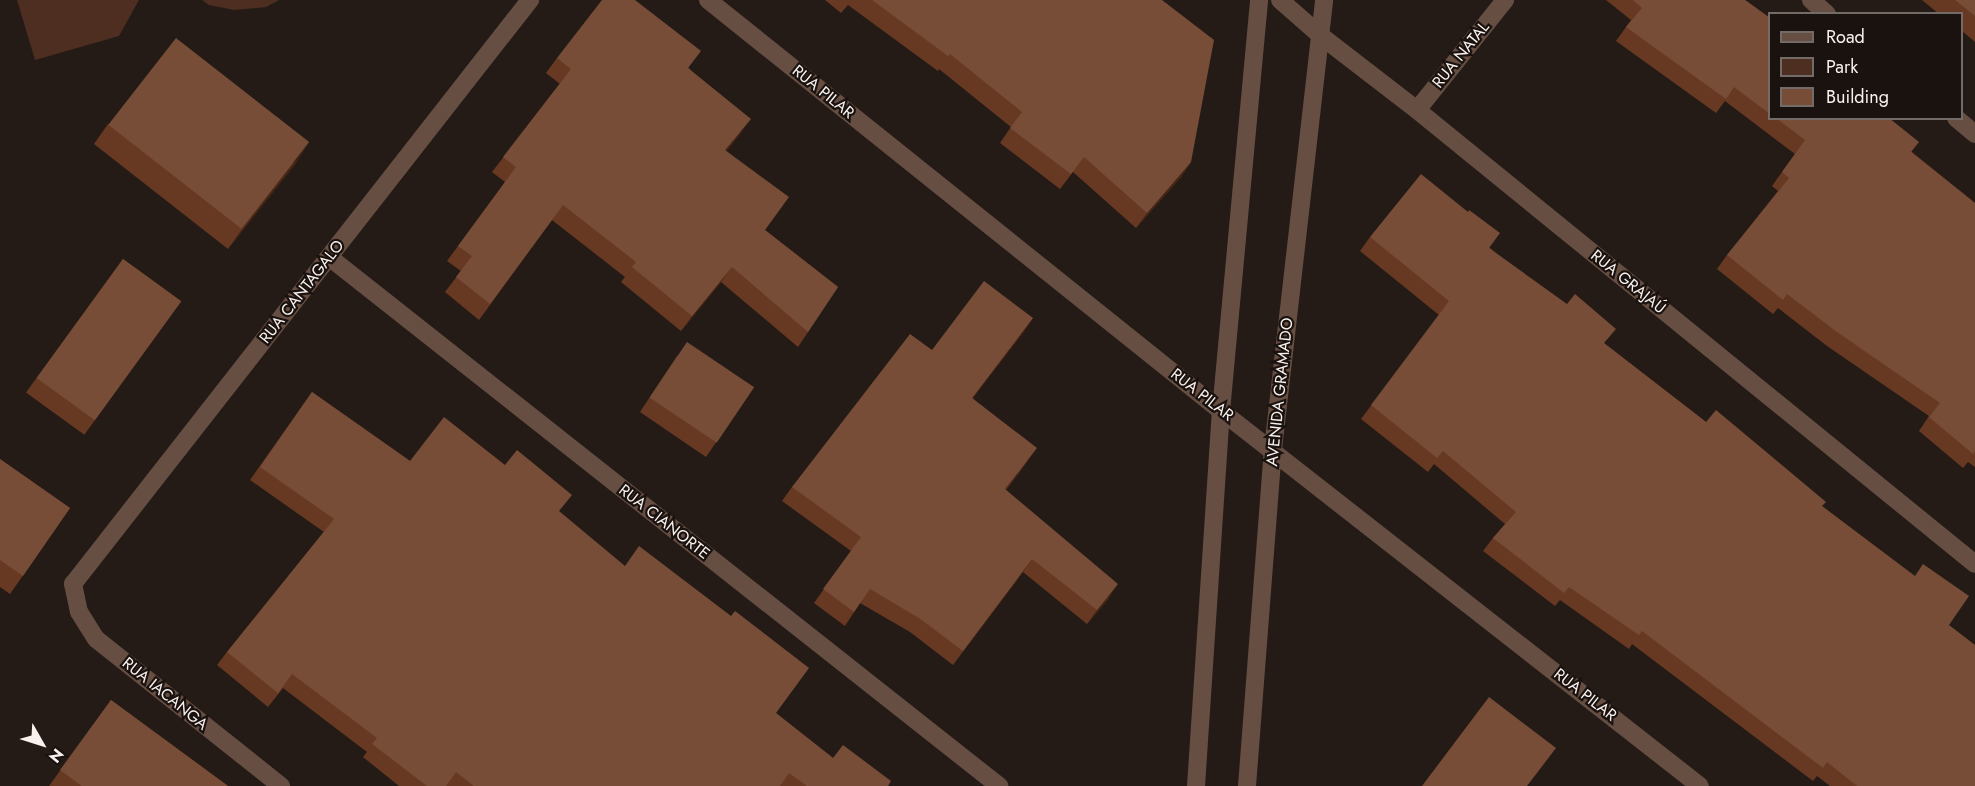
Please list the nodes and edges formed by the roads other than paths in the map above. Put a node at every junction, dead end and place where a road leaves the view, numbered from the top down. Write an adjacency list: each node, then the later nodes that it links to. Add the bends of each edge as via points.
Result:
1 (530, 0): 13 (street, RUA CANTAGALO)
2 (708, 0): 14 (street, RUA PILAR)
3 (1259, 0): 14 (street)
4 (1280, 0): 9 (street, RUA GRAJAÚ)
5 (1324, 0): 9 (street, AVENIDA GRAMADO)
6 (1505, 0): 10 (street, RUA NATAL)
7 (1811, 0): 8 (street)
8 (1825, 12)
9 (1321, 36): 10 (street, RUA GRAJAÚ); 15 (street, AVENIDA GRAMADO)
10 (1417, 110): 16 (street, RUA GRAJAÚ)
11 (1958, 120): 12 (street)
12 (1975, 134)
13 (329, 257): 17 (street, RUA CANTAGALO); 19 (street, RUA CIANORTE)
14 (1221, 411): 15 (street, RUA PILAR); 20 (street)
15 (1273, 449): 21 (street, AVENIDA GRAMADO); 22 (street, RUA PILAR)
16 (1975, 564)
17 (73, 584): 18 (street, RUA IACANGA, via 79,612 96,639)
18 (281, 786)
19 (999, 786)
20 (1196, 786)
21 (1247, 786)
22 (1700, 786)

